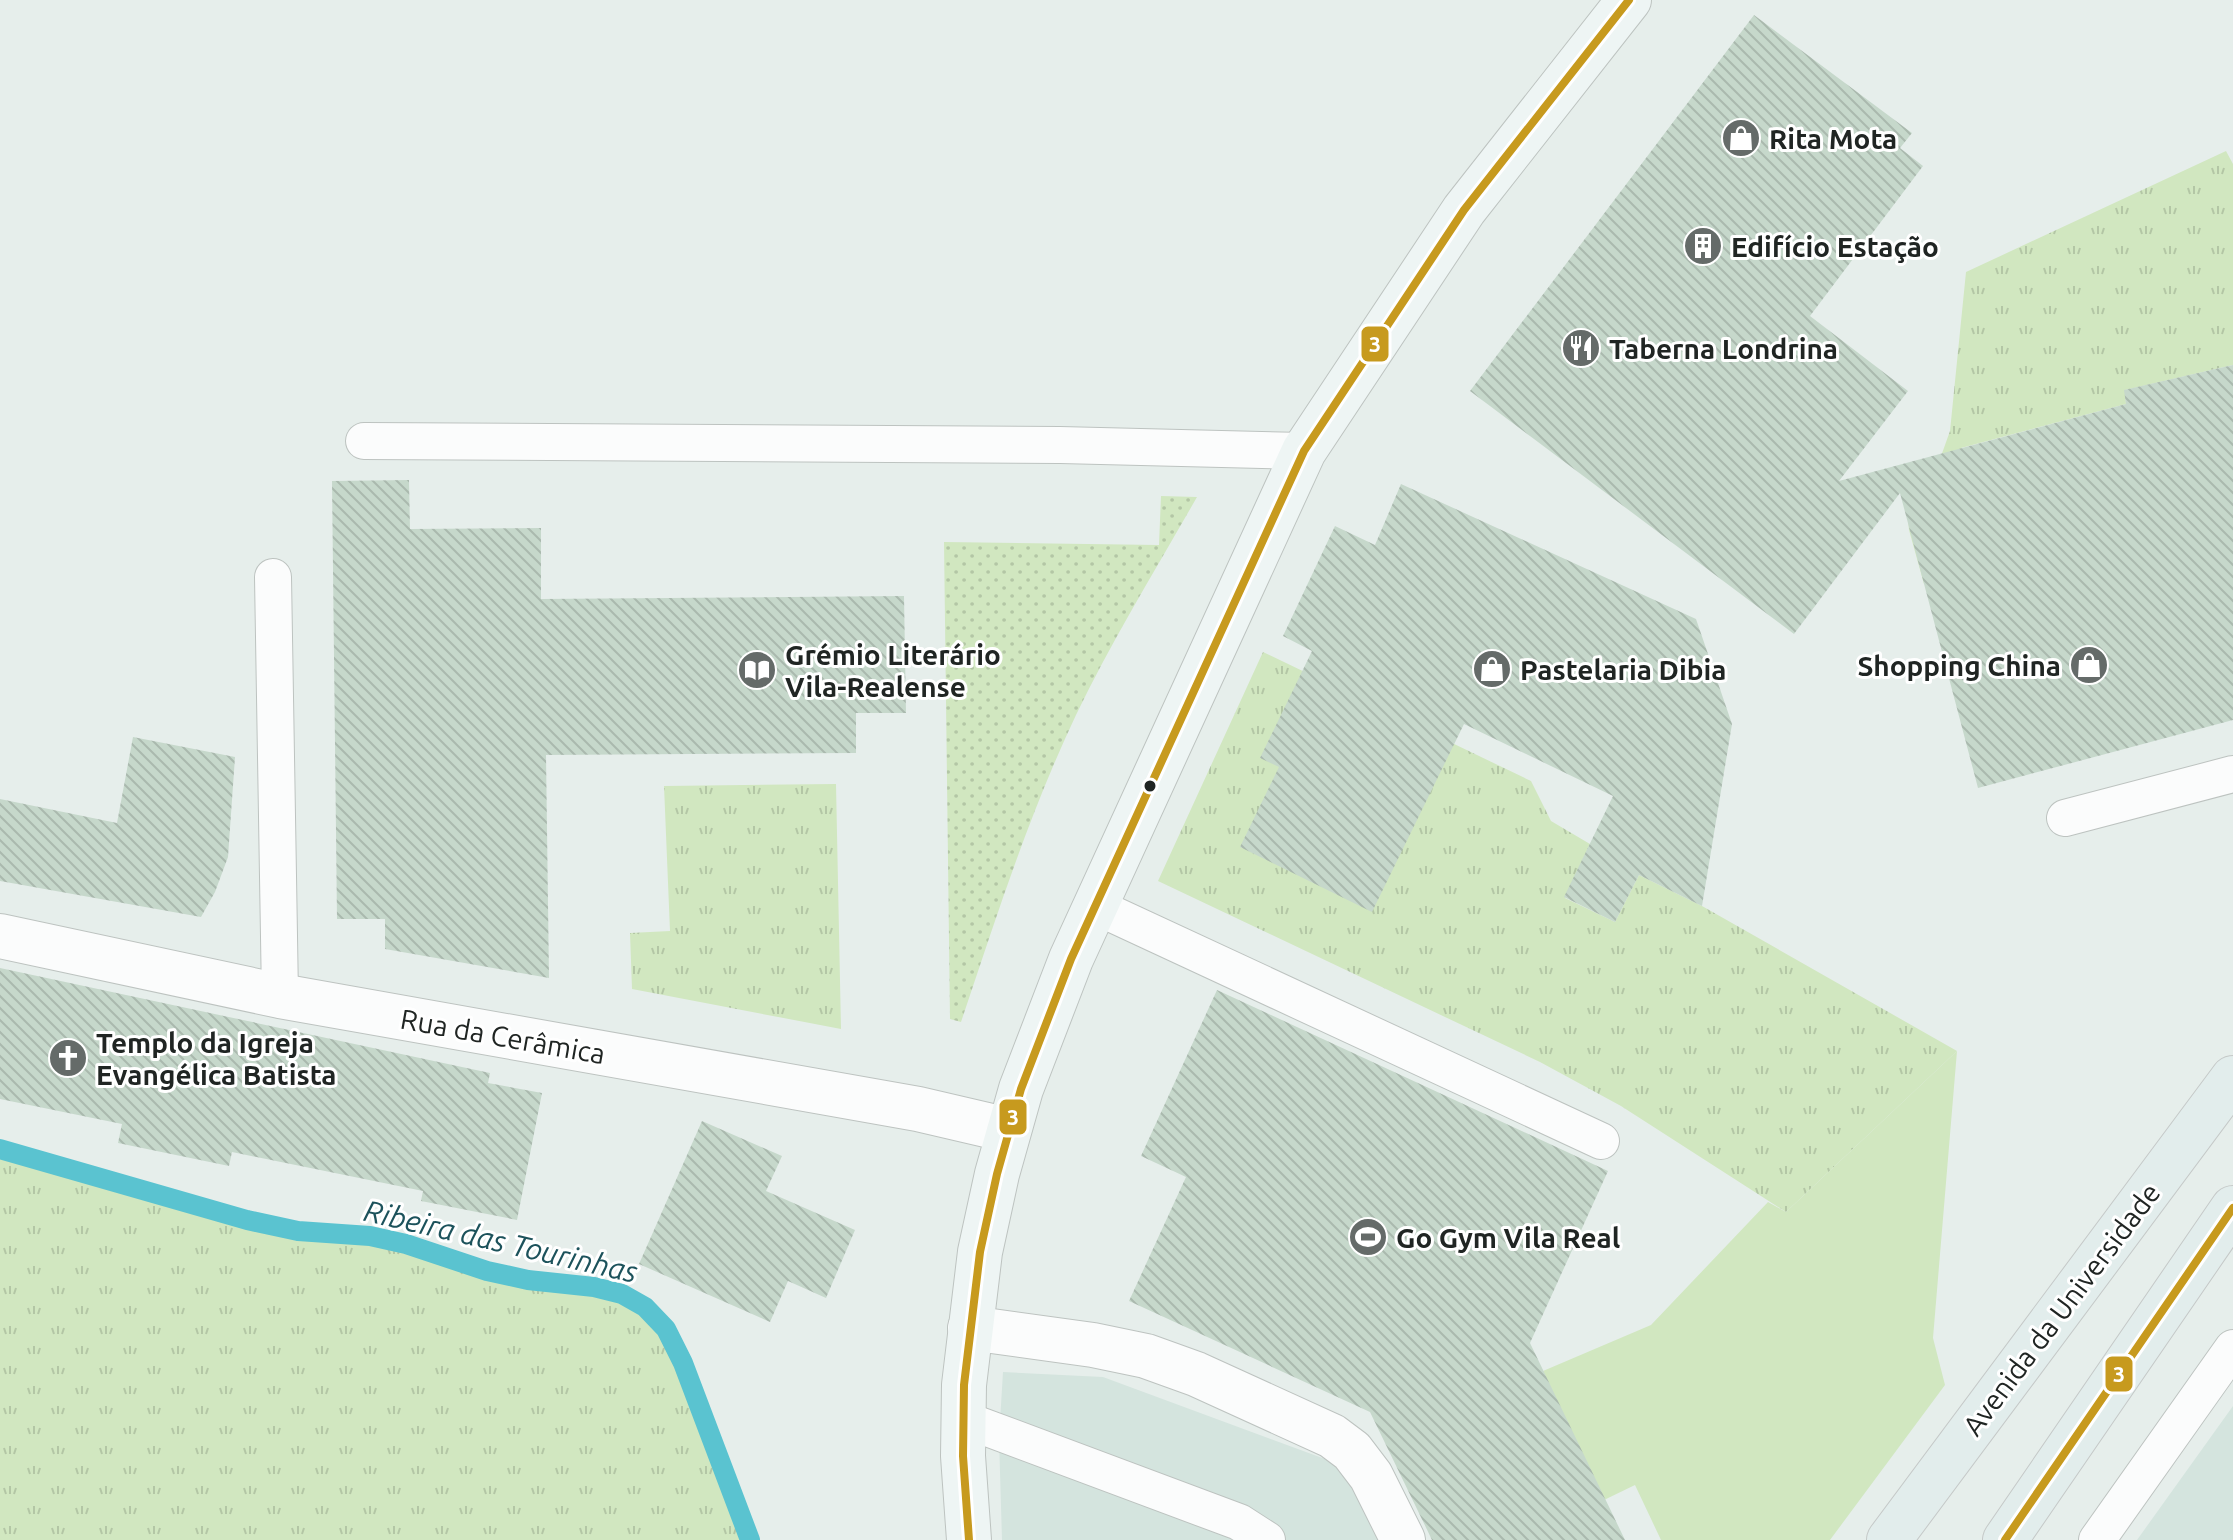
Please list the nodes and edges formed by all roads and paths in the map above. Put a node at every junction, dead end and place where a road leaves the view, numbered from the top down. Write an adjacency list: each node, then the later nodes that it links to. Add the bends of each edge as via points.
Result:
1 (1629, 0): 3 (main road, via 1464,210)
2 (364, 441): 3 (lane)
3 (1304, 451): 7 (main road)
4 (273, 577): 9 (lane)
5 (2233, 774): 6 (lane)
6 (2065, 818)
7 (1095, 906): 11 (main road, via 1044,1024); 12 (lane)
8 (0, 936): 9 (street, Rua da Cerâmica)
9 (280, 996): 11 (street, Rua da Cerâmica, via 918,1109)
10 (2233, 1078): 22 (main road, Avenida da Universidade)
11 (1008, 1130): 14 (main road, via 980,1252)
12 (1601, 1141)
13 (2233, 1208): 23 (main road)
14 (970, 1328): 16 (main road); 21 (street, via 1146,1356 1332,1436 1371,1476)
15 (2233, 1348): 24 (lane)
16 (963, 1419): 17 (lane); 18 (main road)
17 (1200, 1508): 19 (lane); 20 (lane, via 1239,1522)
18 (969, 1540)
19 (1216, 1540)
20 (1267, 1540)
21 (1403, 1540)
22 (1889, 1540)
23 (2005, 1540)
24 (2097, 1540)

